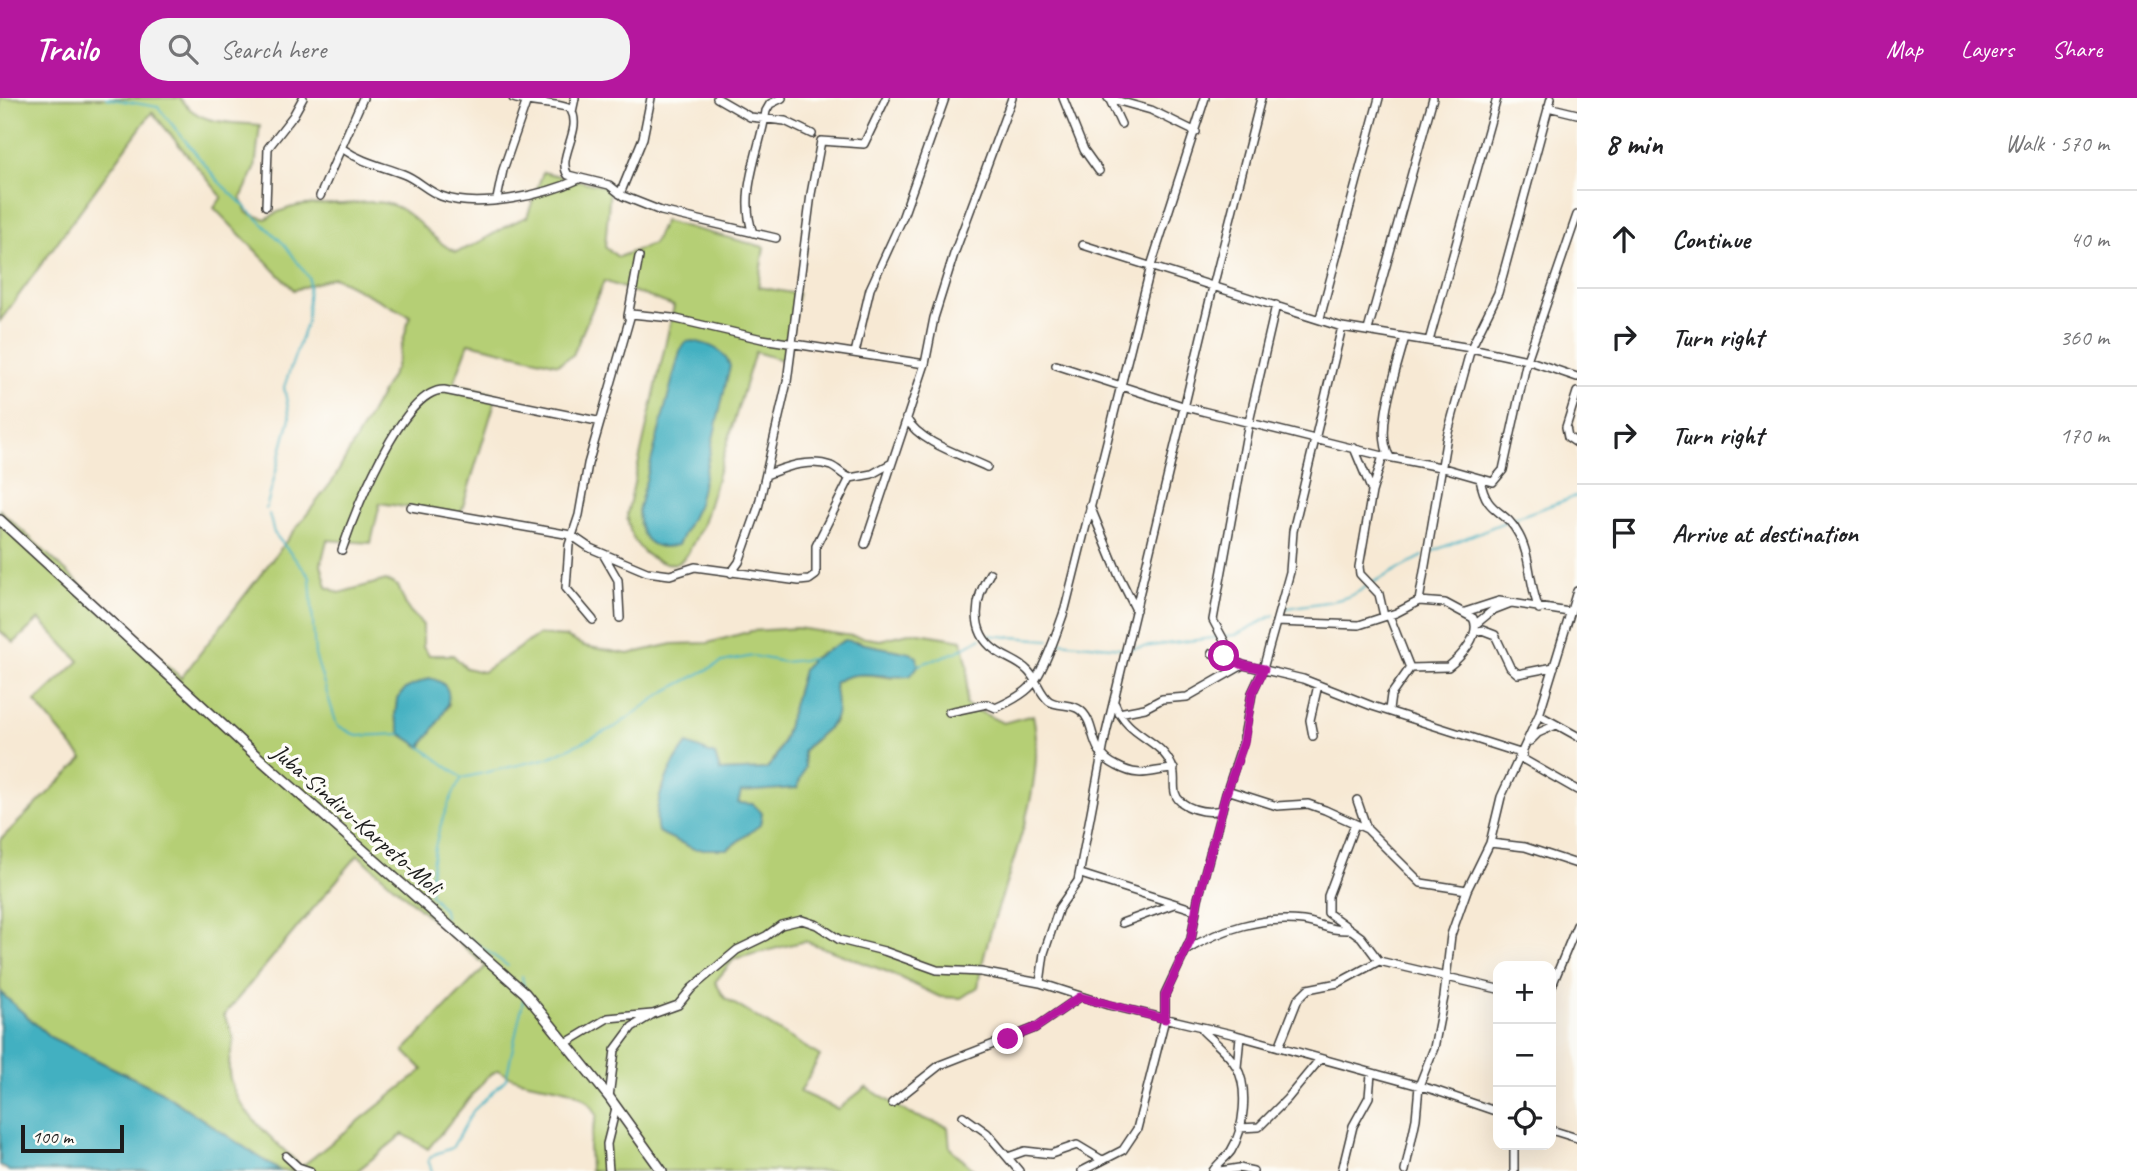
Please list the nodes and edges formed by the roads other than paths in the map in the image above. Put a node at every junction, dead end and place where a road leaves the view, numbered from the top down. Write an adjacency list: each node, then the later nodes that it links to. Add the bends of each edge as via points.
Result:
1 (303, 98): 37 (street, via 268,148)
2 (363, 98): 31 (street)
3 (513, 98): 21 (street)
4 (570, 98): 22 (street)
5 (575, 98): 25 (street)
6 (651, 98): 34 (street, via 643,138)
7 (717, 98): 27 (street, via 733,110)
8 (782, 98): 27 (street, via 767,107)
9 (886, 98): 52 (street, via 864,144 821,141)
10 (945, 98): 54 (street, via 902,219 870,289)
11 (1012, 98): 56 (street, via 954,254)
12 (1063, 98): 24 (street)
13 (1072, 98): 24 (street)
14 (1108, 98): 28 (street); 29 (street, via 1151,110)
15 (1205, 98): 29 (street)
16 (1262, 98): 44 (street)
17 (1378, 98): 47 (street)
18 (1433, 98): 49 (street)
19 (1497, 98): 51 (street)
20 (1551, 98): 23 (street)
21 (526, 103): 22 (street); 36 (street)
22 (559, 105): 25 (street)
23 (1548, 107): 26 (street); 53 (street, via 1498,293)
24 (1069, 111): 32 (street, via 1084,150)
25 (572, 112): 33 (street, via 565,171)
26 (1577, 114)
27 (765, 118): 30 (street, via 785,121); 39 (street, via 747,192)
28 (1121, 124)
29 (1196, 132): 43 (street)
30 (812, 134)
31 (343, 149): 35 (street); 36 (street, via 366,163 403,173 448,199)
32 (1099, 170)
33 (580, 178): 34 (street, via 609,185); 36 (street, via 550,191)
34 (621, 194): 39 (street, via 661,211)
35 (320, 196)
36 (497, 200)
37 (265, 206)
38 (1577, 215): 55 (street)
39 (753, 233): 40 (street)
40 (775, 238)
41 (1083, 245): 43 (street)
42 (639, 257): 46 (street)
43 (1151, 266): 44 (street); 59 (street)
44 (1213, 287): 45 (street); 61 (street)
45 (1276, 305): 47 (street); 64 (street)
46 (628, 316): 52 (street, via 681,319); 63 (street)
47 (1320, 318): 48 (street)
48 (1342, 327): 49 (street); 65 (street)
49 (1368, 330): 50 (street)
50 (1405, 337): 51 (street); 68 (street, via 1388,403)
51 (1429, 341): 53 (street)
52 (793, 343): 54 (street); 72 (street)
53 (1471, 348): 55 (street); 71 (street)
54 (855, 354): 56 (street)
55 (1527, 360): 58 (street); 74 (street, via 1503,470 1493,482)
56 (925, 364): 62 (street)
57 (1056, 365): 59 (street)
58 (1577, 377)
59 (1120, 386): 61 (street); 76 (street)
60 (1577, 392): 66 (street, via 1566,427 1568,437)
61 (1186, 407): 64 (street); 89 (street)
62 (906, 418): 69 (street); 70 (street, via 926,437)
63 (601, 419): 79 (street); 81 (street, via 592,422 444,390 428,393 386,446)
64 (1249, 422): 65 (street); 98 (street, via 1213,620)
65 (1318, 438): 67 (street); 95 (street, via 1293,531 1290,572)
66 (1577, 443)
67 (1354, 448): 68 (street); 75 (street)
68 (1386, 457): 71 (street); 75 (street)
69 (891, 464): 73 (street); 80 (street)
70 (987, 467)
71 (1440, 467): 74 (street); 86 (street)
72 (766, 475): 73 (street, via 806,464 830,466); 83 (street, via 739,562)
73 (850, 478): 83 (street, via 816,546 813,578 799,581)
74 (1480, 479): 88 (street, via 1485,502 1509,520 1520,536)
75 (1372, 492): 92 (street, via 1359,567 1379,594)
76 (1090, 505): 89 (street); 102 (street, via 1065,609)
77 (411, 507): 79 (street)
78 (0, 520): 142 (main road, Juba-Sindiru-Karpeto-Moli, via 251,751 506,976)
79 (571, 535): 82 (street); 94 (street, via 566,589)
80 (865, 544)
81 (342, 550)
82 (603, 554): 83 (street, via 656,574 695,567); 93 (street, via 618,580)
83 (731, 573)
84 (990, 573): 102 (street, via 977,597 983,636)
85 (1577, 593): 91 (street)
86 (1419, 601): 90 (street, via 1445,603); 92 (street)
87 (1512, 603): 88 (street); 90 (street, via 1491,602); 96 (street, via 1493,610)
88 (1539, 609): 91 (street)
89 (1136, 610): 104 (street)
90 (1465, 612): 96 (street)
91 (1569, 612): 99 (street)
92 (1387, 615): 95 (street, via 1353,626); 100 (street)
93 (620, 618)
94 (593, 620)
95 (1276, 622): 101 (street)
96 (1475, 628): 99 (street, via 1495,635 1518,674); 100 (street, via 1448,667)
97 (1212, 653): 98 (street)
98 (1239, 663): 101 (street); 107 (street, via 1187,696)
99 (1554, 667): 108 (street)
100 (1410, 668): 105 (street, via 1391,695)
101 (1264, 669): 103 (street); 116 (street, via 1252,693 1244,742)
102 (1036, 680): 106 (street, via 1023,694 996,708 987,704); 113 (street, via 1052,703 1080,710)
103 (1318, 685): 105 (street); 110 (street, via 1310,720)
104 (1115, 704): 107 (street); 113 (street)
105 (1389, 710): 114 (street)
106 (949, 712)
107 (1119, 713): 115 (street, via 1131,730 1156,744)
108 (1539, 715): 109 (street); 112 (street)
109 (1556, 725): 111 (street); 112 (street, via 1538,733)
110 (1312, 736)
111 (1577, 736)
112 (1527, 745): 114 (street)
113 (1101, 755): 115 (street, via 1121,769 1144,775); 135 (street, via 1077,881 1059,908)
114 (1522, 756): 117 (street); 122 (street, via 1501,797)
115 (1174, 769): 119 (street, via 1175,794 1180,801 1203,811)
116 (1227, 790): 119 (street); 120 (street, via 1277,806 1308,804)
117 (1577, 790)
118 (1357, 800): 121 (street)
119 (1222, 810): 127 (street)
120 (1355, 824): 121 (street); 130 (street, via 1327,908)
121 (1367, 829): 125 (street, via 1421,883)
122 (1490, 843): 123 (street, via 1525,847); 125 (street)
123 (1577, 864)
124 (1084, 876): 126 (street)
125 (1467, 890): 133 (street, via 1451,935)
126 (1174, 904): 127 (street); 128 (street)
127 (1195, 911): 131 (street)
128 (1122, 923)
129 (1577, 925): 134 (street)
130 (1351, 930): 131 (street, via 1262,920); 132 (street)
131 (1186, 950): 139 (street, via 1168,982)
132 (1380, 961): 133 (street); 143 (street, via 1338,983 1308,989 1298,999)
133 (1448, 976): 136 (street); 147 (street, via 1434,1048)
134 (1556, 976)
135 (1040, 983): 137 (street); 138 (street, via 981,972 937,970 792,920 728,956 673,1009)
136 (1493, 988)
137 (1080, 997): 139 (street); 149 (street, via 1035,1028 940,1065)
138 (653, 1014): 142 (street, via 608,1018); 148 (street, via 632,1027 615,1050)
139 (1165, 1019): 140 (street); 159 (street, via 1137,1129 1123,1150)
140 (1201, 1029): 141 (street); 145 (street)
141 (1240, 1037): 143 (street); 145 (street)
142 (566, 1043): 148 (main road, Juba-Sindiru-Karpeto-Moli)
143 (1279, 1047): 144 (street)
144 (1320, 1059): 146 (street); 153 (street, via 1259,1127)
145 (1237, 1067): 153 (street, via 1242,1095)
146 (1371, 1074): 147 (street); 169 (street, via 1369,1097 1353,1126)
147 (1419, 1086): 151 (street); 170 (street)
148 (609, 1097): 150 (main road, Juba-Sindiru-Karpeto-Moli)
149 (891, 1103)
150 (616, 1108): 162 (street, via 607,1144); 163 (main road, Juba-Sindiru-Karpeto-Moli)
151 (1493, 1110)
152 (963, 1116): 158 (street, via 987,1133)
153 (1239, 1128): 166 (street, via 1231,1150)
154 (1556, 1132): 155 (street)
155 (1577, 1138)
156 (1514, 1150): 171 (street)
157 (286, 1156): 161 (street)
158 (1008, 1157): 159 (street, via 1025,1151 1051,1154 1077,1145); 164 (street)
159 (1102, 1160): 165 (street)
160 (1243, 1170): 167 (street); 168 (street)
161 (310, 1171)
162 (609, 1171)
163 (662, 1171)
164 (1018, 1171)
165 (1082, 1171)
166 (1213, 1171)
167 (1220, 1171)
168 (1253, 1171)
169 (1342, 1171)
170 (1405, 1171)
171 (1514, 1171)

